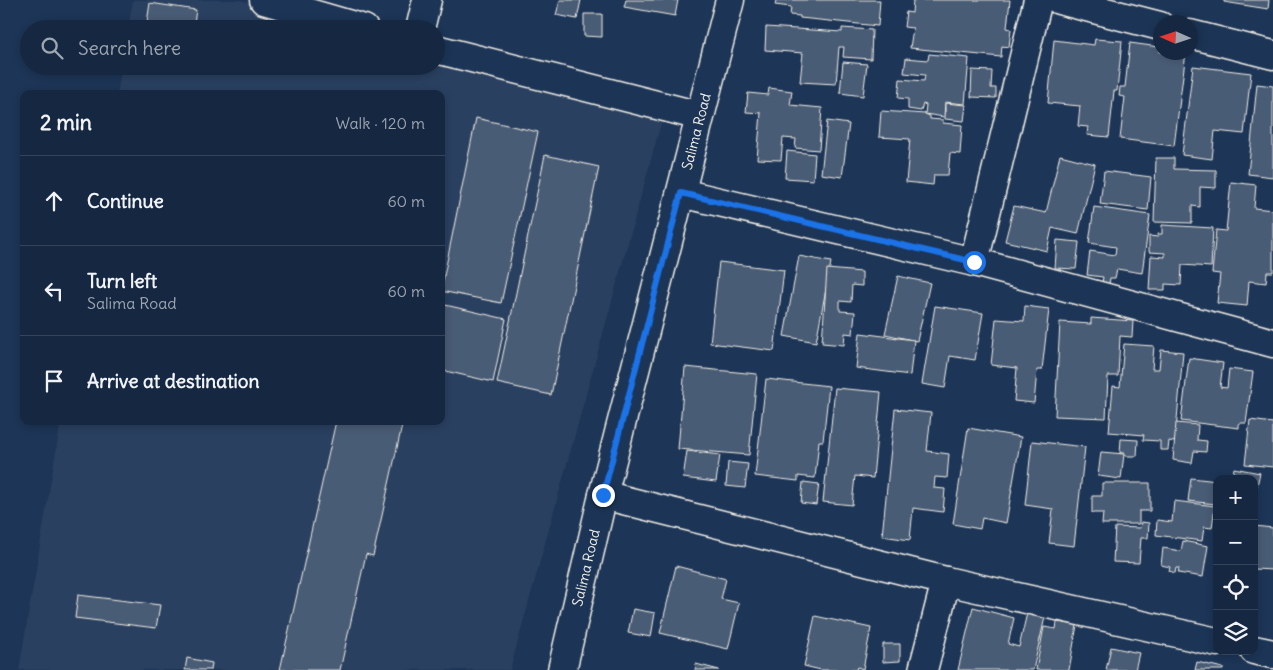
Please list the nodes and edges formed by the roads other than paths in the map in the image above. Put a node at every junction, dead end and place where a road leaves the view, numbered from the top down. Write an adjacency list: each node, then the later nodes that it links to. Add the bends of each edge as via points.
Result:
1 (264, 0): 6 (street)
2 (427, 0): 7 (street)
3 (730, 0): 12 (street, Salima Road)
4 (1038, 0): 14 (street)
5 (1059, 0): 8 (street)
6 (333, 20)
7 (422, 20)
8 (1153, 24)
9 (1198, 36): 11 (street)
10 (445, 51): 12 (street)
11 (1273, 55)
12 (700, 116): 13 (street, Salima Road)
13 (681, 193): 14 (street); 16 (street, Salima Road)
14 (974, 262): 15 (street)
15 (1273, 343)
16 (603, 495): 17 (street); 21 (street, Salima Road)
17 (946, 581): 18 (street); 22 (street)
18 (1213, 641)
19 (1258, 651): 20 (street)
20 (1273, 654)
21 (562, 670)
22 (923, 670)

